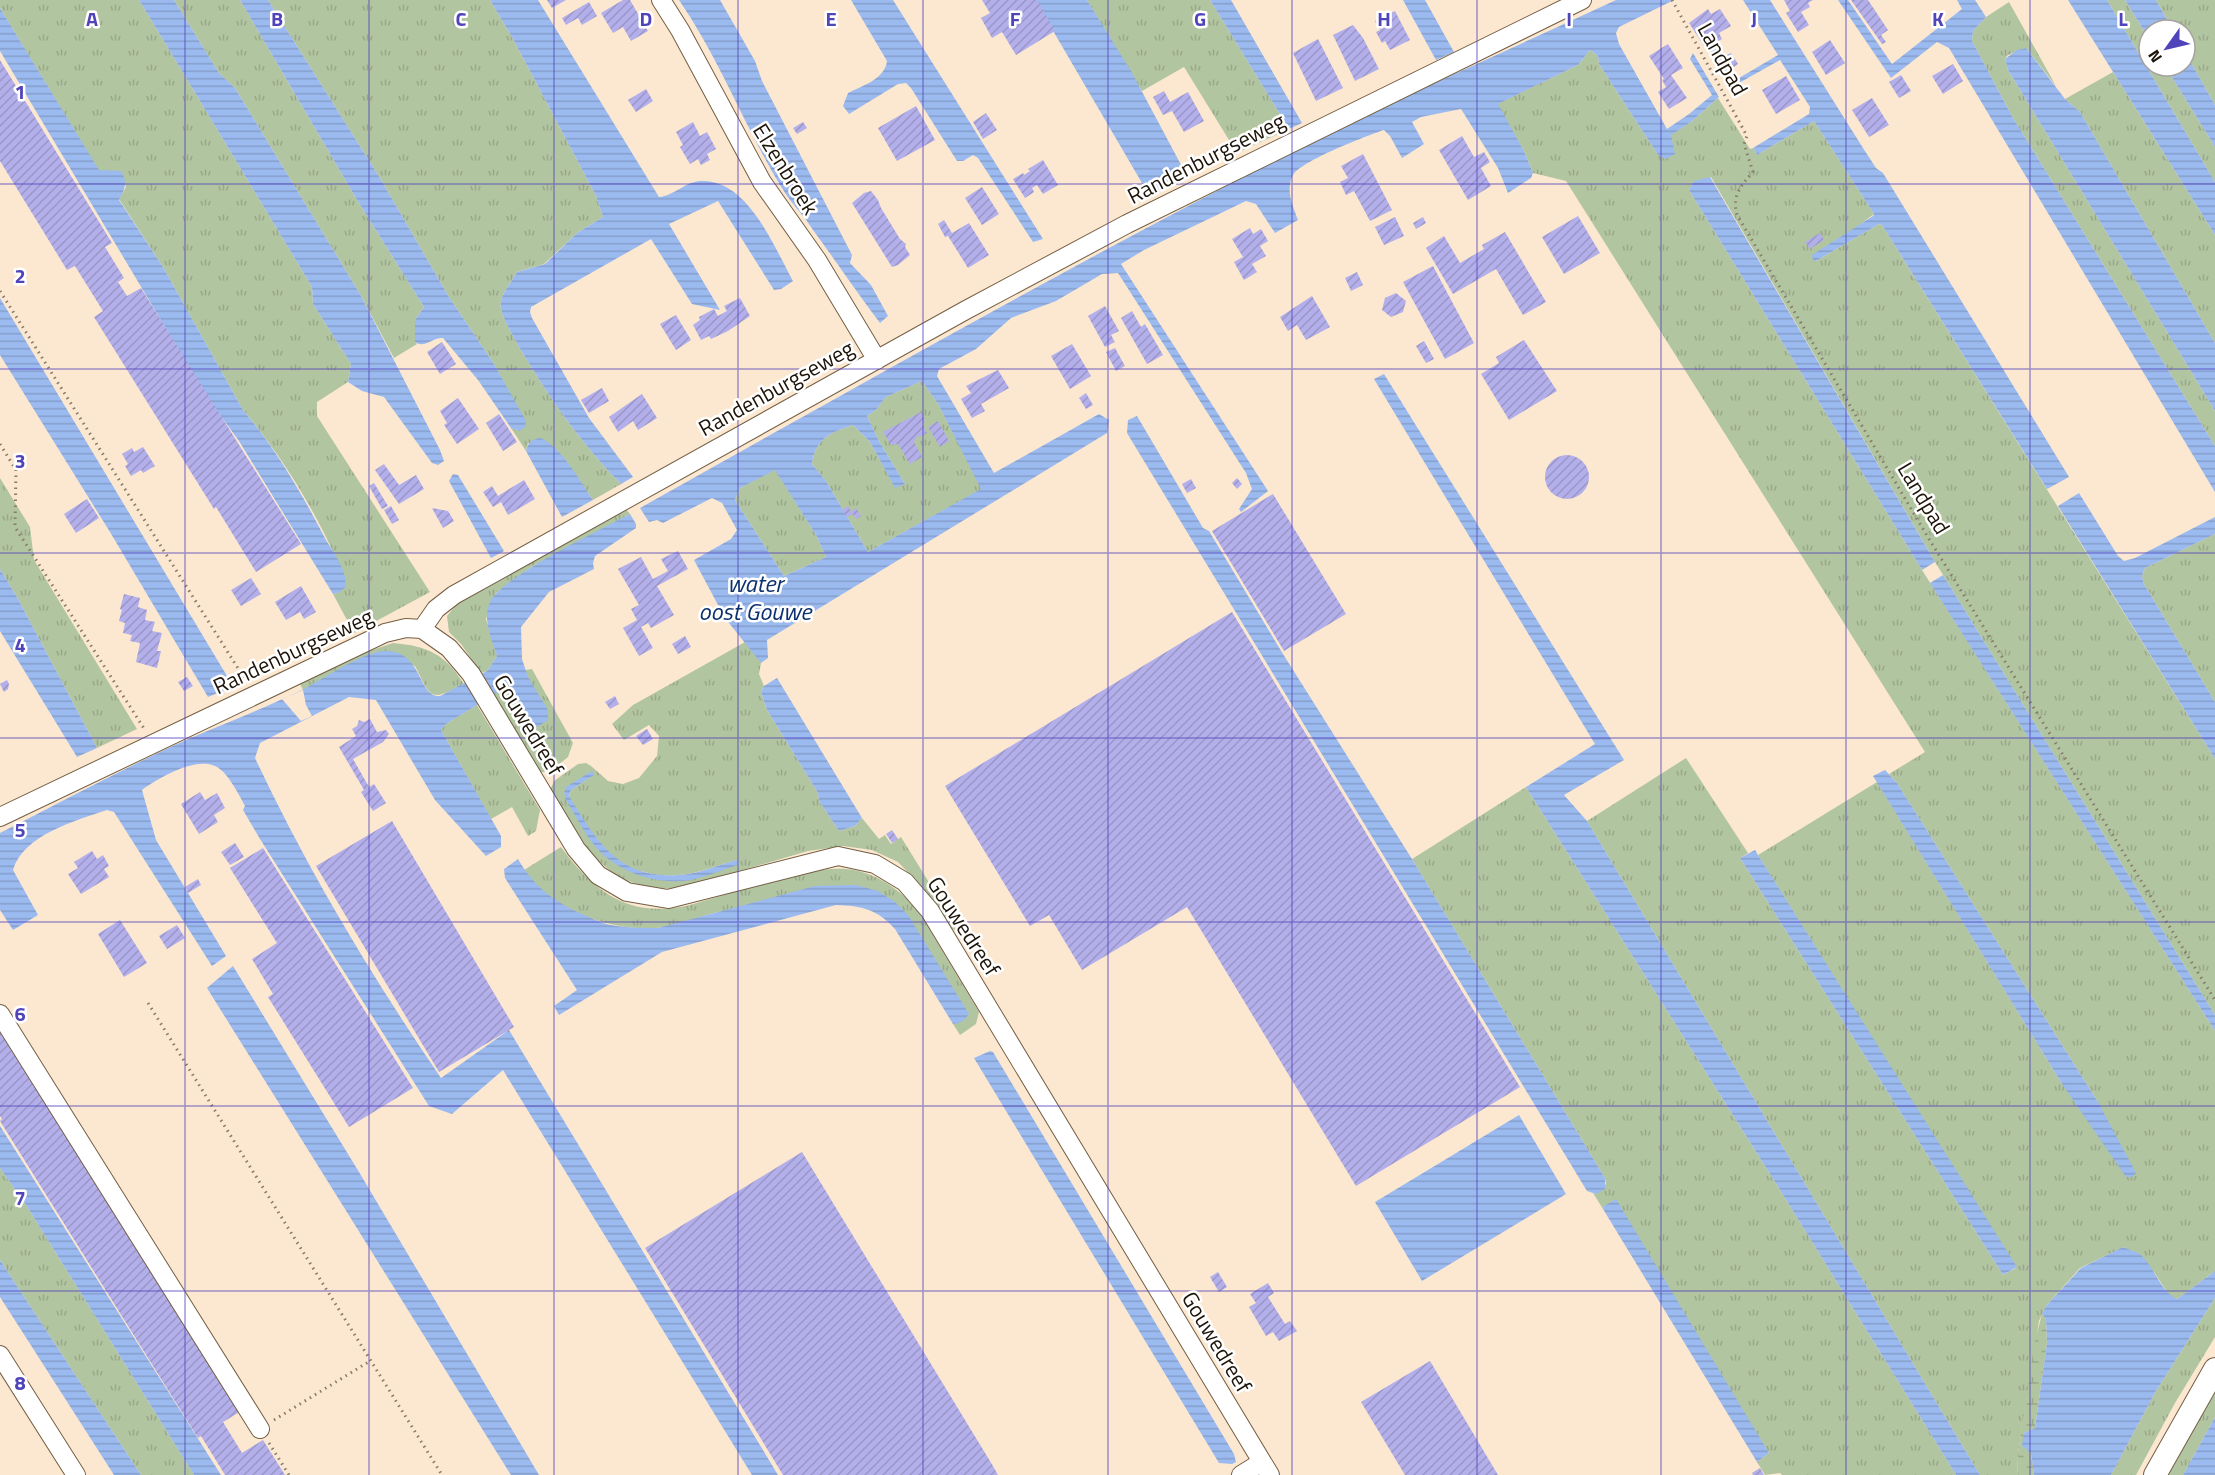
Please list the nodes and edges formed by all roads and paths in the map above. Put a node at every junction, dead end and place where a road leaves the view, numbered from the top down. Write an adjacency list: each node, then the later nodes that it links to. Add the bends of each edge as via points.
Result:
1 (661, 0): 5 (street, Elzenbroek, via 762,182 817,260)
2 (1582, 0): 5 (street, Randenburgseweg, via 1127,224)
3 (1672, 0): 11 (path, Landpad, via 1747,136 1744,144 1753,172 1738,191 1734,202 1737,215 1929,539)
4 (0, 291): 8 (path)
5 (877, 360): 7 (street, Randenburgseweg, via 454,595 436,609)
6 (0, 444): 9 (path, via 16,470 15,527)
7 (422, 629): 8 (street, Randenburgseweg, via 385,633); 18 (street, Gouwedreef, via 449,648 471,674 576,849 598,875 627,892 668,899 838,856 874,864 905,882 930,912)
8 (254, 696): 9 (street, Randenburgseweg)
9 (153, 743): 10 (street, Randenburgseweg)
10 (0, 817)
11 (2215, 1000)
12 (148, 1003): 15 (path)
13 (0, 1014): 17 (street)
14 (0, 1355): 19 (street)
15 (370, 1361): 17 (path); 21 (path)
16 (2215, 1369): 23 (main road)
17 (260, 1429): 20 (path)
18 (1266, 1469): 22 (street)
19 (76, 1475)
20 (289, 1475)
21 (442, 1475)
22 (1241, 1475)
23 (2155, 1475)

